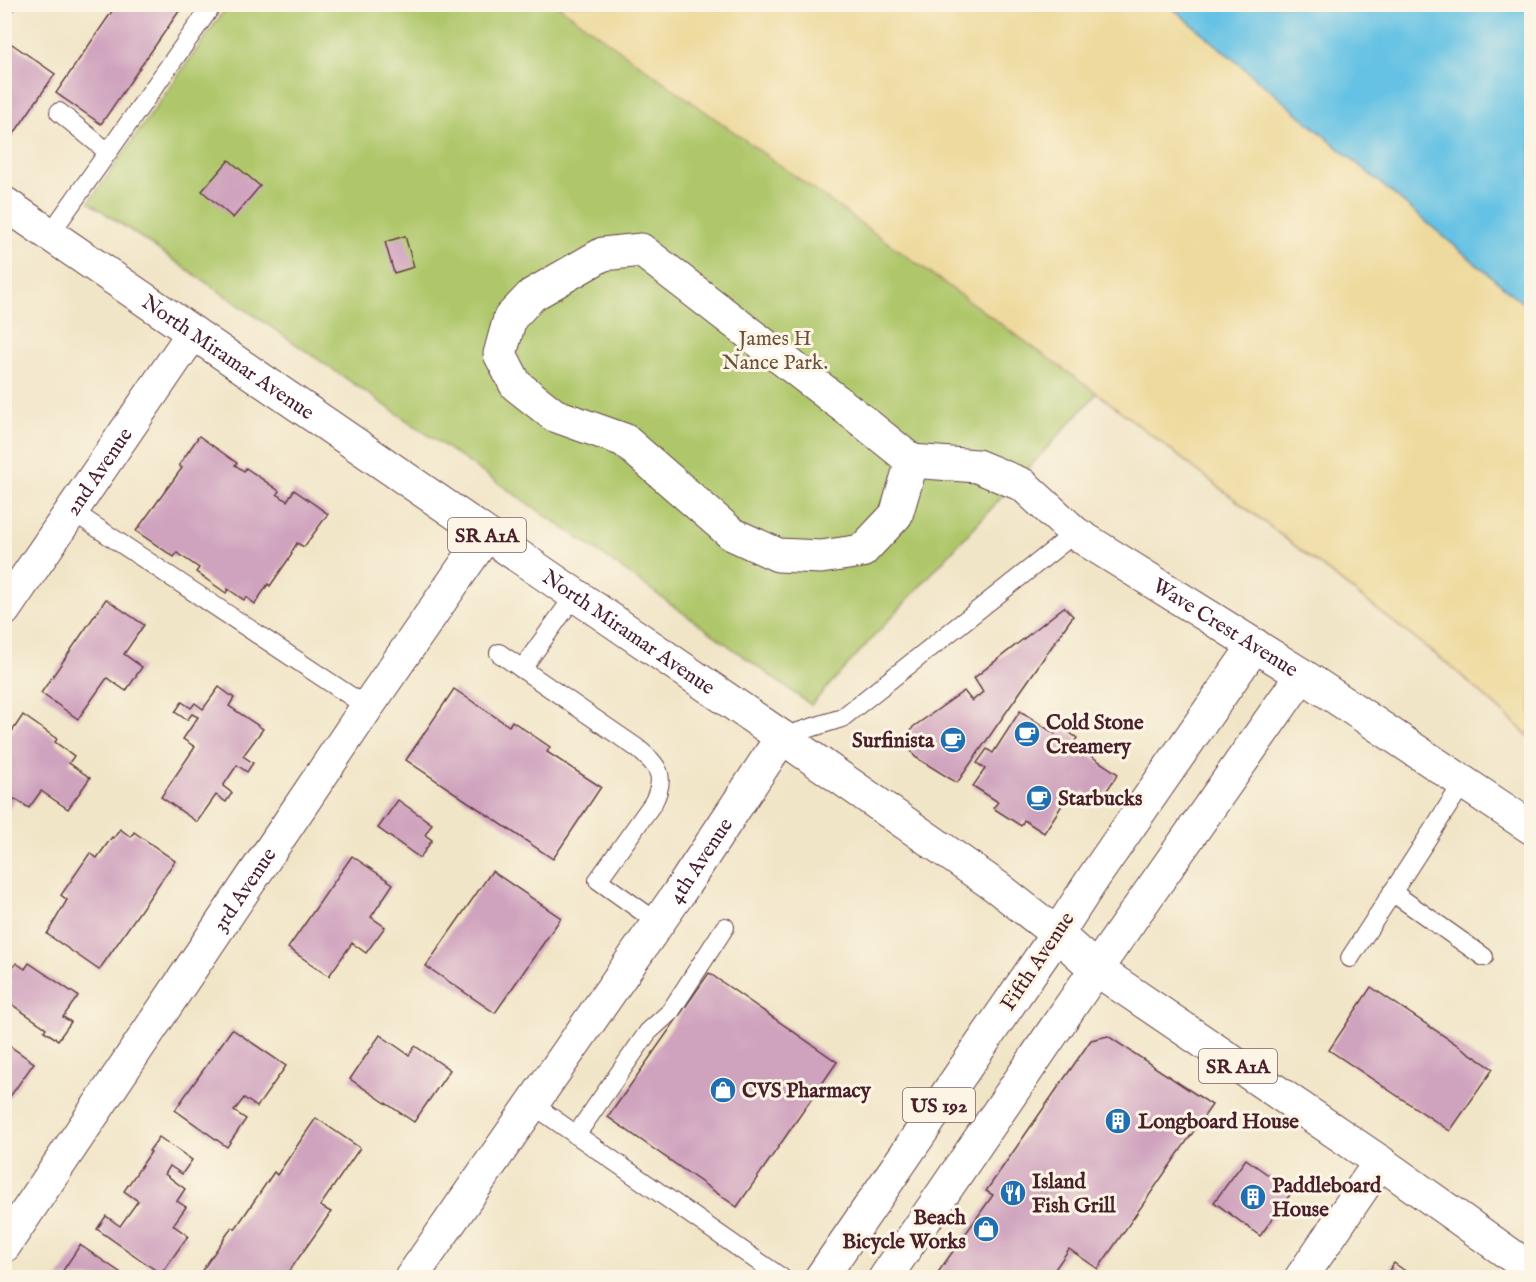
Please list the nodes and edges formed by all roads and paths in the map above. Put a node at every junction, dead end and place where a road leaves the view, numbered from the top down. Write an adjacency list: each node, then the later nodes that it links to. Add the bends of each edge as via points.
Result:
1 (213, 4): 3 (lane)
2 (58, 112): 3 (lane)
3 (108, 152): 5 (lane)
4 (4, 203): 5 (street, North Miramar Avenue / SR A1A)
5 (50, 234): 6 (street, North Miramar Avenue / SR A1A)
6 (193, 333): 8 (street, 2nd Avenue); 10 (street, North Miramar Avenue / SR A1A)
7 (912, 461): 7 (street, via 896,515 862,551 821,558 778,555 732,534 624,440 554,415 516,386 500,354 510,318 532,295 603,254 641,250); 9 (street, Wave Crest Avenue, via 977,466 1023,484)
8 (72, 511): 12 (street, 2nd Avenue); 17 (lane)
9 (1075, 533): 13 (street, Wave Crest Avenue); 18 (lane, via 843,718)
10 (486, 535): 11 (street, North Miramar Avenue / SR A1A); 17 (street, 3rd Avenue)
11 (575, 596): 15 (lane); 18 (street, North Miramar Avenue / SR A1A)
12 (4, 610)
13 (1255, 645): 16 (street, Wave Crest Avenue); 24 (street, Fifth Avenue)
14 (499, 653): 15 (lane)
15 (522, 669): 22 (lane, via 637,748 656,766 660,789 653,803 598,880)
16 (1302, 675): 19 (street, Wave Crest Avenue); 27 (street)
17 (367, 707): 31 (street, 3rd Avenue)
18 (782, 737): 22 (street, 4th Avenue); 24 (street, North Miramar Avenue / SR A1A, via 997,887)
19 (1463, 783): 20 (street, Wave Crest Avenue); 21 (lane)
20 (1532, 828)
21 (1392, 892): 25 (lane); 26 (lane)
22 (657, 922): 28 (street, 4th Avenue)
23 (725, 927): 29 (lane, via 670,1012 648,1032)
24 (1057, 934): 27 (street, North Miramar Avenue / SR A1A); 35 (street, Fifth Avenue / US 192)
25 (1484, 957)
26 (1350, 958)
27 (1096, 969): 30 (street, SR A1A); 36 (street, US 192)
28 (532, 1104): 29 (lane); 33 (street, 4th Avenue)
29 (576, 1135): 34 (lane)
30 (1380, 1162): 32 (street, SR A1A); 37 (street)
31 (4, 1246)
32 (1532, 1270)
33 (411, 1278)
34 (782, 1278)
35 (821, 1278)
36 (885, 1278)
37 (1301, 1278)

